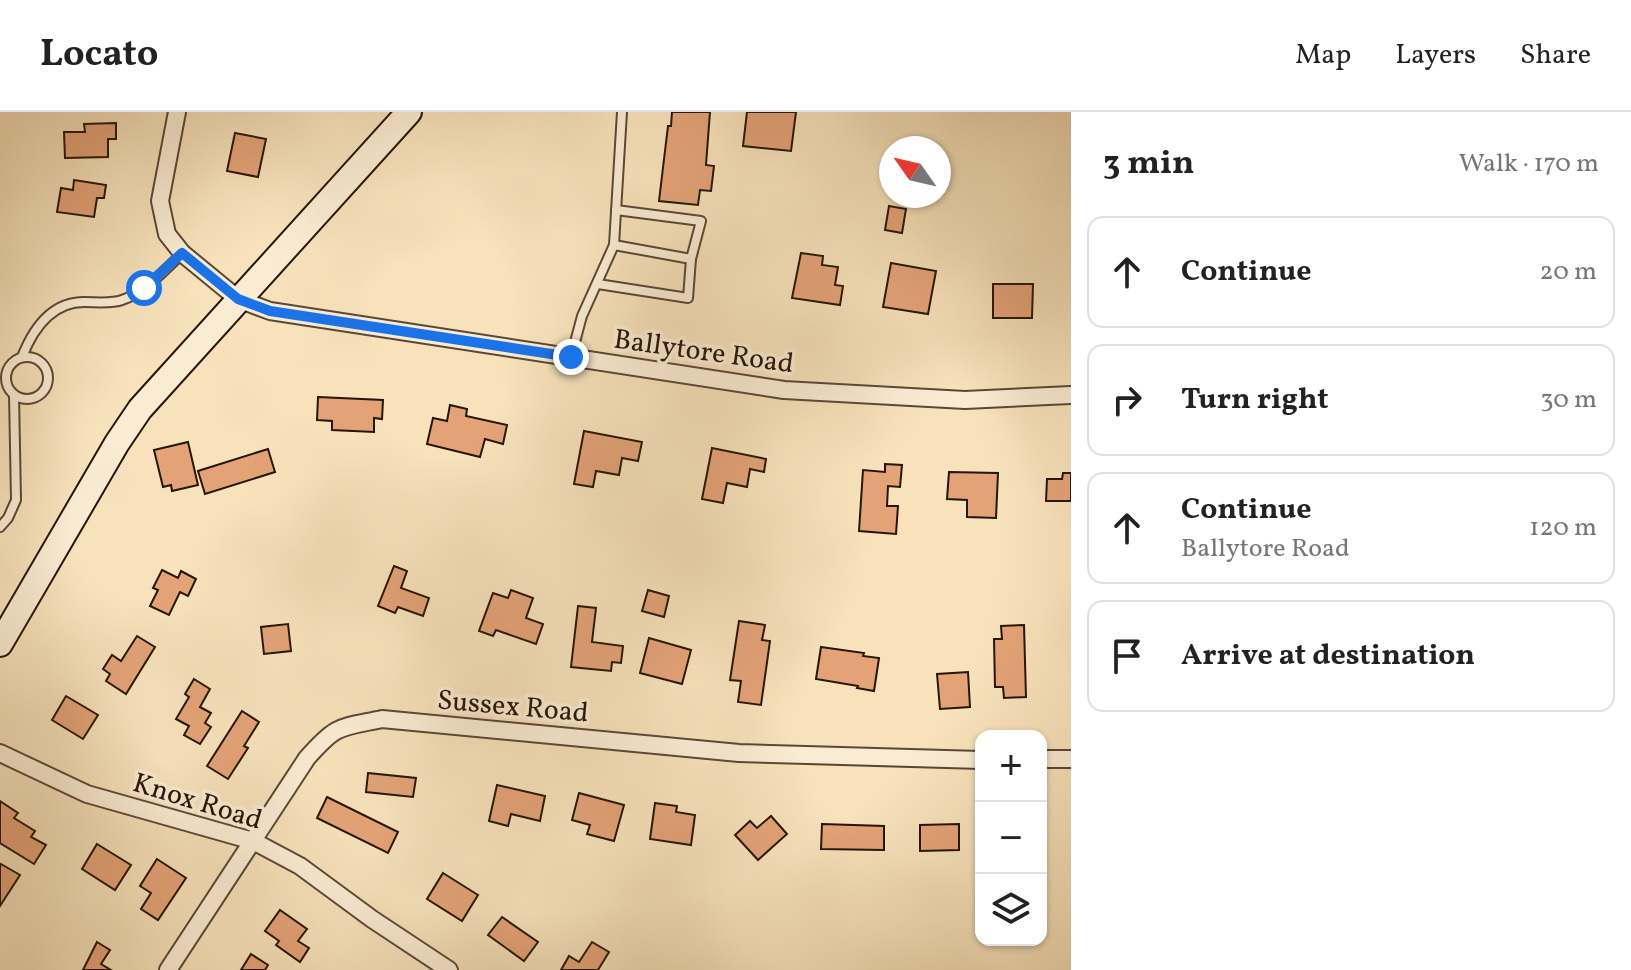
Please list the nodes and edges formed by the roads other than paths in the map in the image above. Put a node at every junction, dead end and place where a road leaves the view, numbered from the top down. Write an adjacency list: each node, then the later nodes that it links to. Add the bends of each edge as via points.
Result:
1 (177, 112): 6 (street, via 160,201 167,234)
2 (409, 112): 9 (main road)
3 (622, 112): 4 (lane)
4 (616, 210): 5 (lane); 7 (lane, via 701,221)
5 (614, 245): 7 (lane); 8 (lane)
6 (182, 253): 9 (street); 10 (lane, via 144,288 118,302 79,302 60,308 32,332)
7 (691, 259): 8 (lane, via 688,298)
8 (598, 284): 11 (lane)
9 (238, 299): 11 (street, Ballytore Road, via 270,311); 15 (main road, via 140,409)
10 (22, 357): 12 (lane, via 7,370 6,383); 12 (lane, via 42,362 48,382 34,398)
11 (571, 357): 13 (street, Ballytore Road, via 784,390 965,400)
12 (14, 395): 14 (lane, via 16,500)
13 (1071, 395)
14 (0, 527)
15 (0, 644)
16 (0, 753): 20 (street, Knox Road, via 87,794)
17 (1047, 759): 18 (street)
18 (1071, 759)
19 (975, 760): 20 (street, Sussex Road, via 739,753 382,719 329,734 307,758)
20 (253, 841): 21 (street, Sussex Road); 22 (street, Knox Road, via 300,866)
21 (168, 970)
22 (449, 970)

